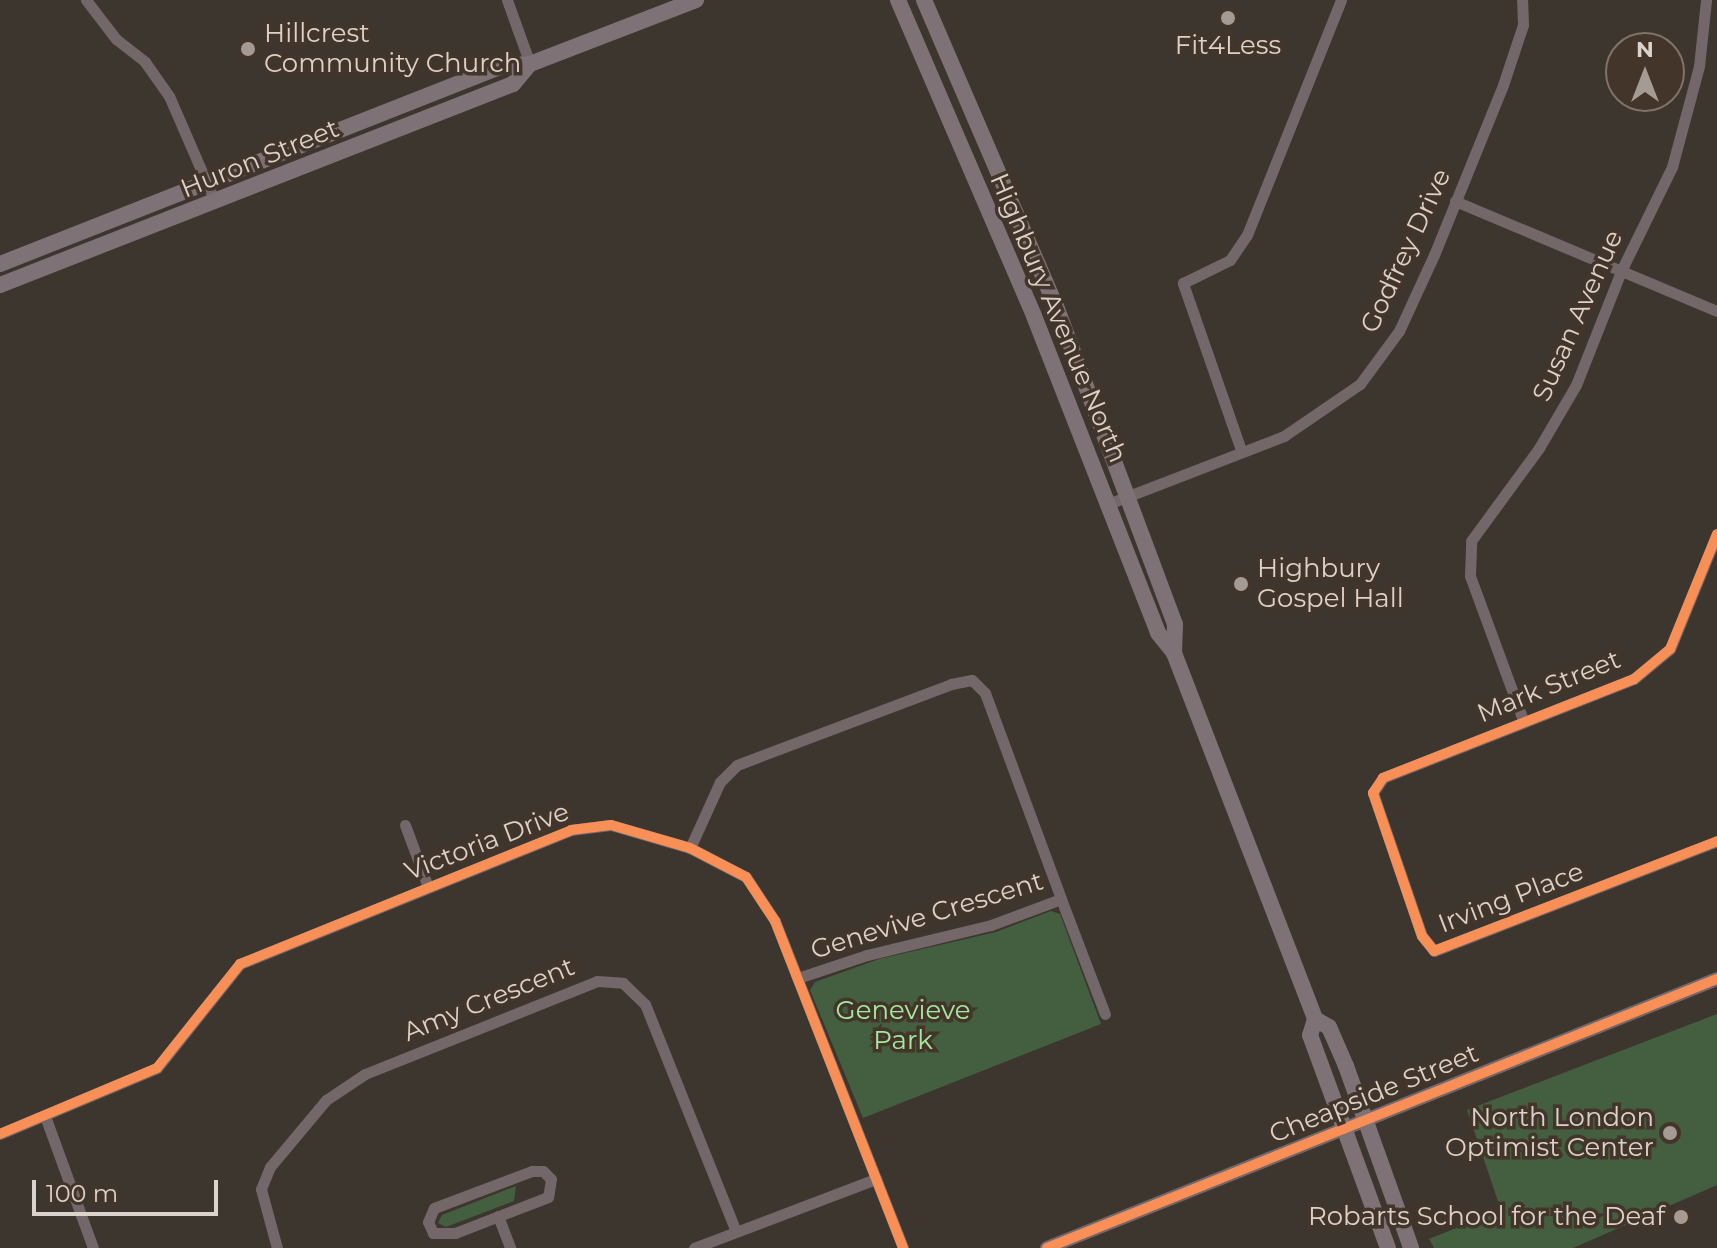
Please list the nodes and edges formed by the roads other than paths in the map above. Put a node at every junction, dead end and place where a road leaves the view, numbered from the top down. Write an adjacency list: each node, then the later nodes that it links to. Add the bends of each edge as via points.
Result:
1 (86, 0): 10 (street, via 116,39 145,62 169,96)
2 (507, 0): 9 (street)
3 (696, 0): 9 (main road, Huron Street)
4 (898, 0): 19 (main road, Highbury Avenue North)
5 (924, 0): 18 (main road, Highbury Avenue North, via 1056,306)
6 (1341, 0): 17 (street, via 1247,235 1230,260 1183,283)
7 (1522, 0): 11 (street, Godfrey Drive, via 1523,25 1503,85)
8 (1706, 0): 14 (street, Susan Avenue, via 1686,124 1672,167)
9 (530, 64): 10 (main road, Huron Street, via 505,65); 12 (main road, Huron Street, via 513,84)
10 (207, 183): 12 (street); 13 (main road, Huron Street)
11 (1455, 201): 14 (street); 17 (street, Godfrey Drive, via 1399,331 1360,384 1284,436)
12 (215, 202): 15 (main road, Huron Street)
13 (0, 264)
14 (1622, 269): 16 (street); 22 (street, Susan Avenue, via 1576,385 1539,448 1471,541 1470,576)
15 (0, 285)
16 (1717, 311)
17 (1241, 450): 18 (street, Godfrey Drive)
18 (1126, 498): 19 (street, Godfrey Drive); 21 (main road, Highbury Avenue North, via 1175,624)
19 (1108, 504): 21 (main road, Highbury Avenue North, via 1158,633)
20 (1717, 534): 22 (street, Mark Street, via 1670,649 1634,679)
21 (1174, 653): 32 (main road, Highbury Avenue North)
22 (1523, 720): 23 (street, Mark Street, via 1383,778)
23 (1373, 793): 25 (street, Irving Place, via 1422,936 1434,951)
24 (405, 825): 27 (street)
25 (1717, 841)
26 (690, 848): 27 (street, Victoria Drive, via 611,825 571,830); 28 (street, Genevive Crescent, via 720,782 737,765 972,680 985,693); 29 (street, Victoria Drive, via 746,877 775,921)
27 (428, 887): 33 (street, Victoria Drive, via 240,964 157,1068)
28 (1061, 899): 29 (street, Genevive Crescent, via 991,925); 31 (street)
29 (798, 978): 37 (street, Victoria Drive)
30 (1717, 979): 34 (street, Cheapside Street)
31 (1105, 1014)
32 (1315, 1019): 34 (main road, Highbury Avenue North, via 1329,1027); 35 (main road, Highbury Avenue North, via 1310,1035)
33 (45, 1116): 36 (street, Victoria Drive); 40 (street)
34 (1365, 1120): 35 (street, Cheapside Street); 47 (main road, Highbury Avenue North)
35 (1345, 1129): 45 (street, Cheapside Street); 46 (main road, Highbury Avenue North)
36 (0, 1134)
37 (876, 1179): 39 (street); 44 (street, Victoria Drive)
38 (498, 1216): 38 (street, via 446,1235 433,1233 428,1222 430,1212 441,1205 532,1171 548,1174 553,1190 548,1197); 42 (street)
39 (736, 1232): 41 (street, Amy Crescent, via 645,1004 623,983 597,981 365,1074 326,1100 270,1167 261,1189); 43 (street)
40 (93, 1248)
41 (277, 1248)
42 (510, 1248)
43 (694, 1248)
44 (903, 1248)
45 (1047, 1248)
46 (1388, 1248)
47 (1411, 1248)

